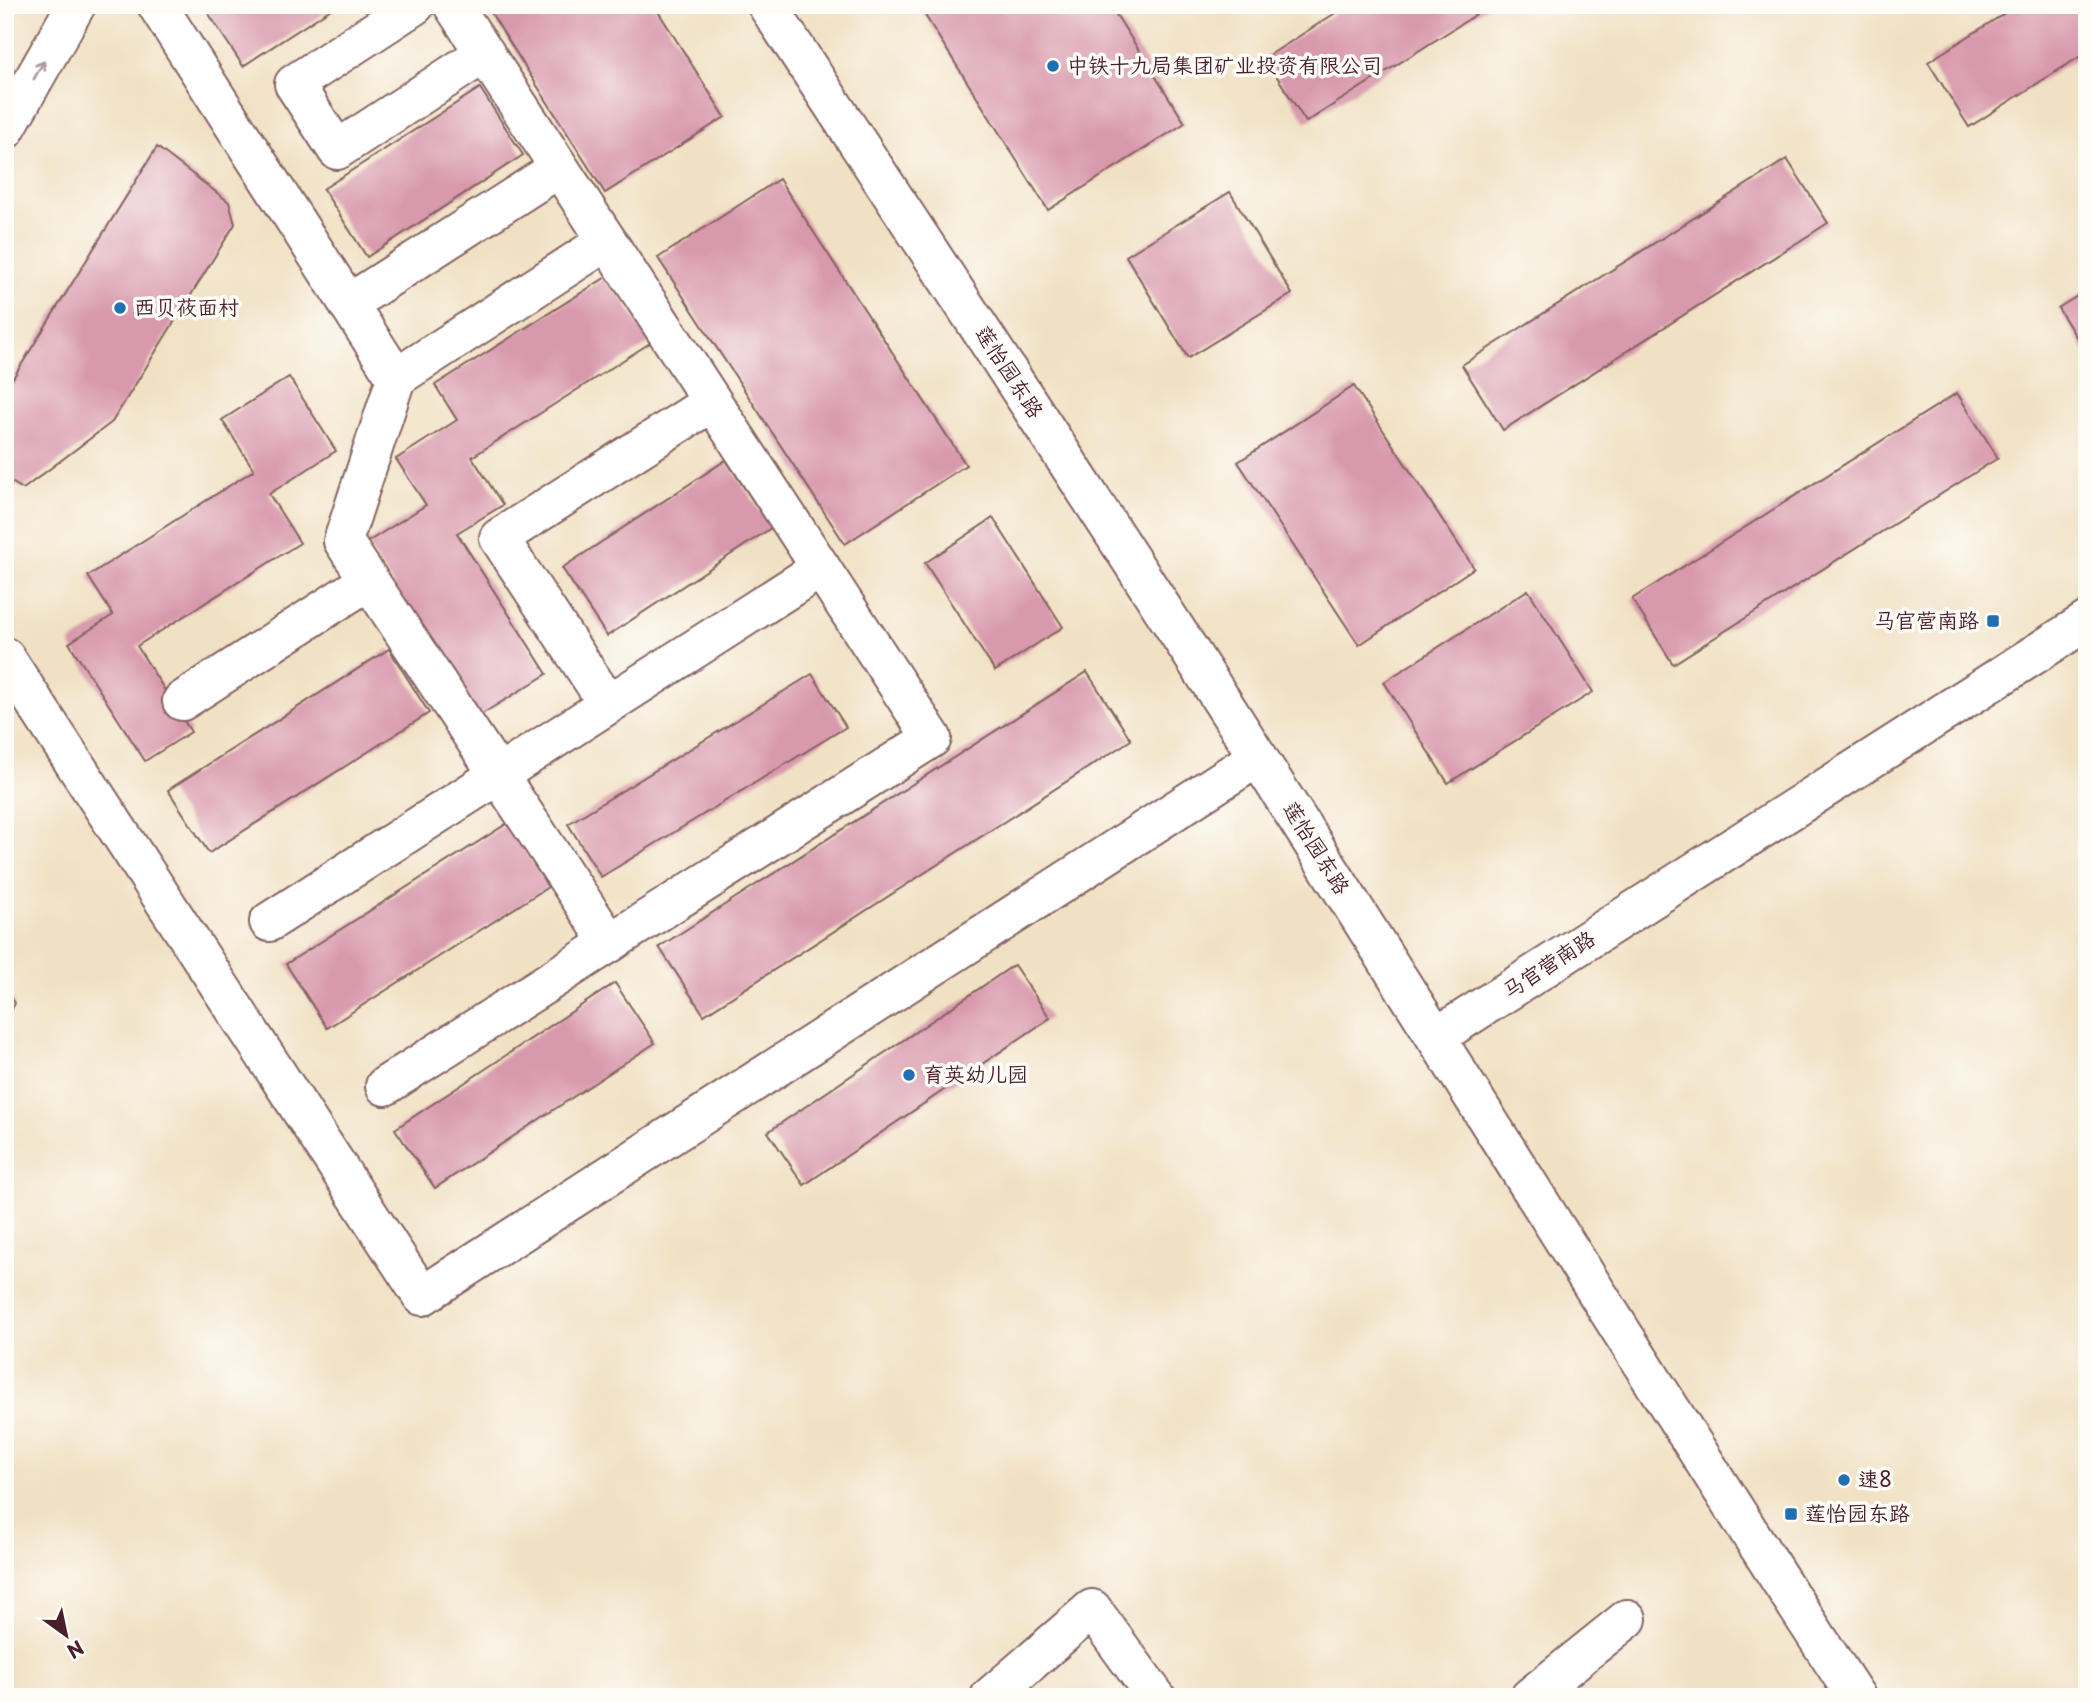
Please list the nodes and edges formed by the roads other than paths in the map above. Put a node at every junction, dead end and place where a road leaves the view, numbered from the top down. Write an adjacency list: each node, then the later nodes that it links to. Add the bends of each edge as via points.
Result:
1 (76, 5): 7 (street, one-way to 1)
2 (157, 5): 10 (street)
3 (415, 5): 6 (street, via 294,84 337,150)
4 (453, 5): 6 (street)
5 (768, 5): 19 (street, 莲怡园东路)
6 (485, 53): 8 (street)
7 (5, 130)
8 (559, 168): 9 (street); 10 (street)
9 (607, 242): 11 (street); 12 (street)
10 (348, 304): 11 (street)
11 (396, 378): 14 (street, via 343,541)
12 (712, 402): 13 (street); 18 (street, via 499,538)
13 (821, 568): 18 (street); 22 (street, via 932,738)
14 (368, 581): 17 (street); 20 (street)
15 (2087, 621): 23 (street, 马官营南路)
16 (5, 657): 19 (street, via 422,1296)
17 (182, 701)
18 (608, 704): 20 (street)
19 (1258, 757): 23 (street, 莲怡园东路)
20 (499, 775): 21 (street); 22 (street)
21 (269, 922)
22 (610, 943): 24 (street)
23 (1436, 1037): 29 (street, 莲怡园东路)
24 (385, 1086)
25 (1628, 1619): 28 (street)
26 (990, 1697): 27 (street, via 1092,1609)
27 (1156, 1697)
28 (1530, 1697)
29 (1856, 1697)

